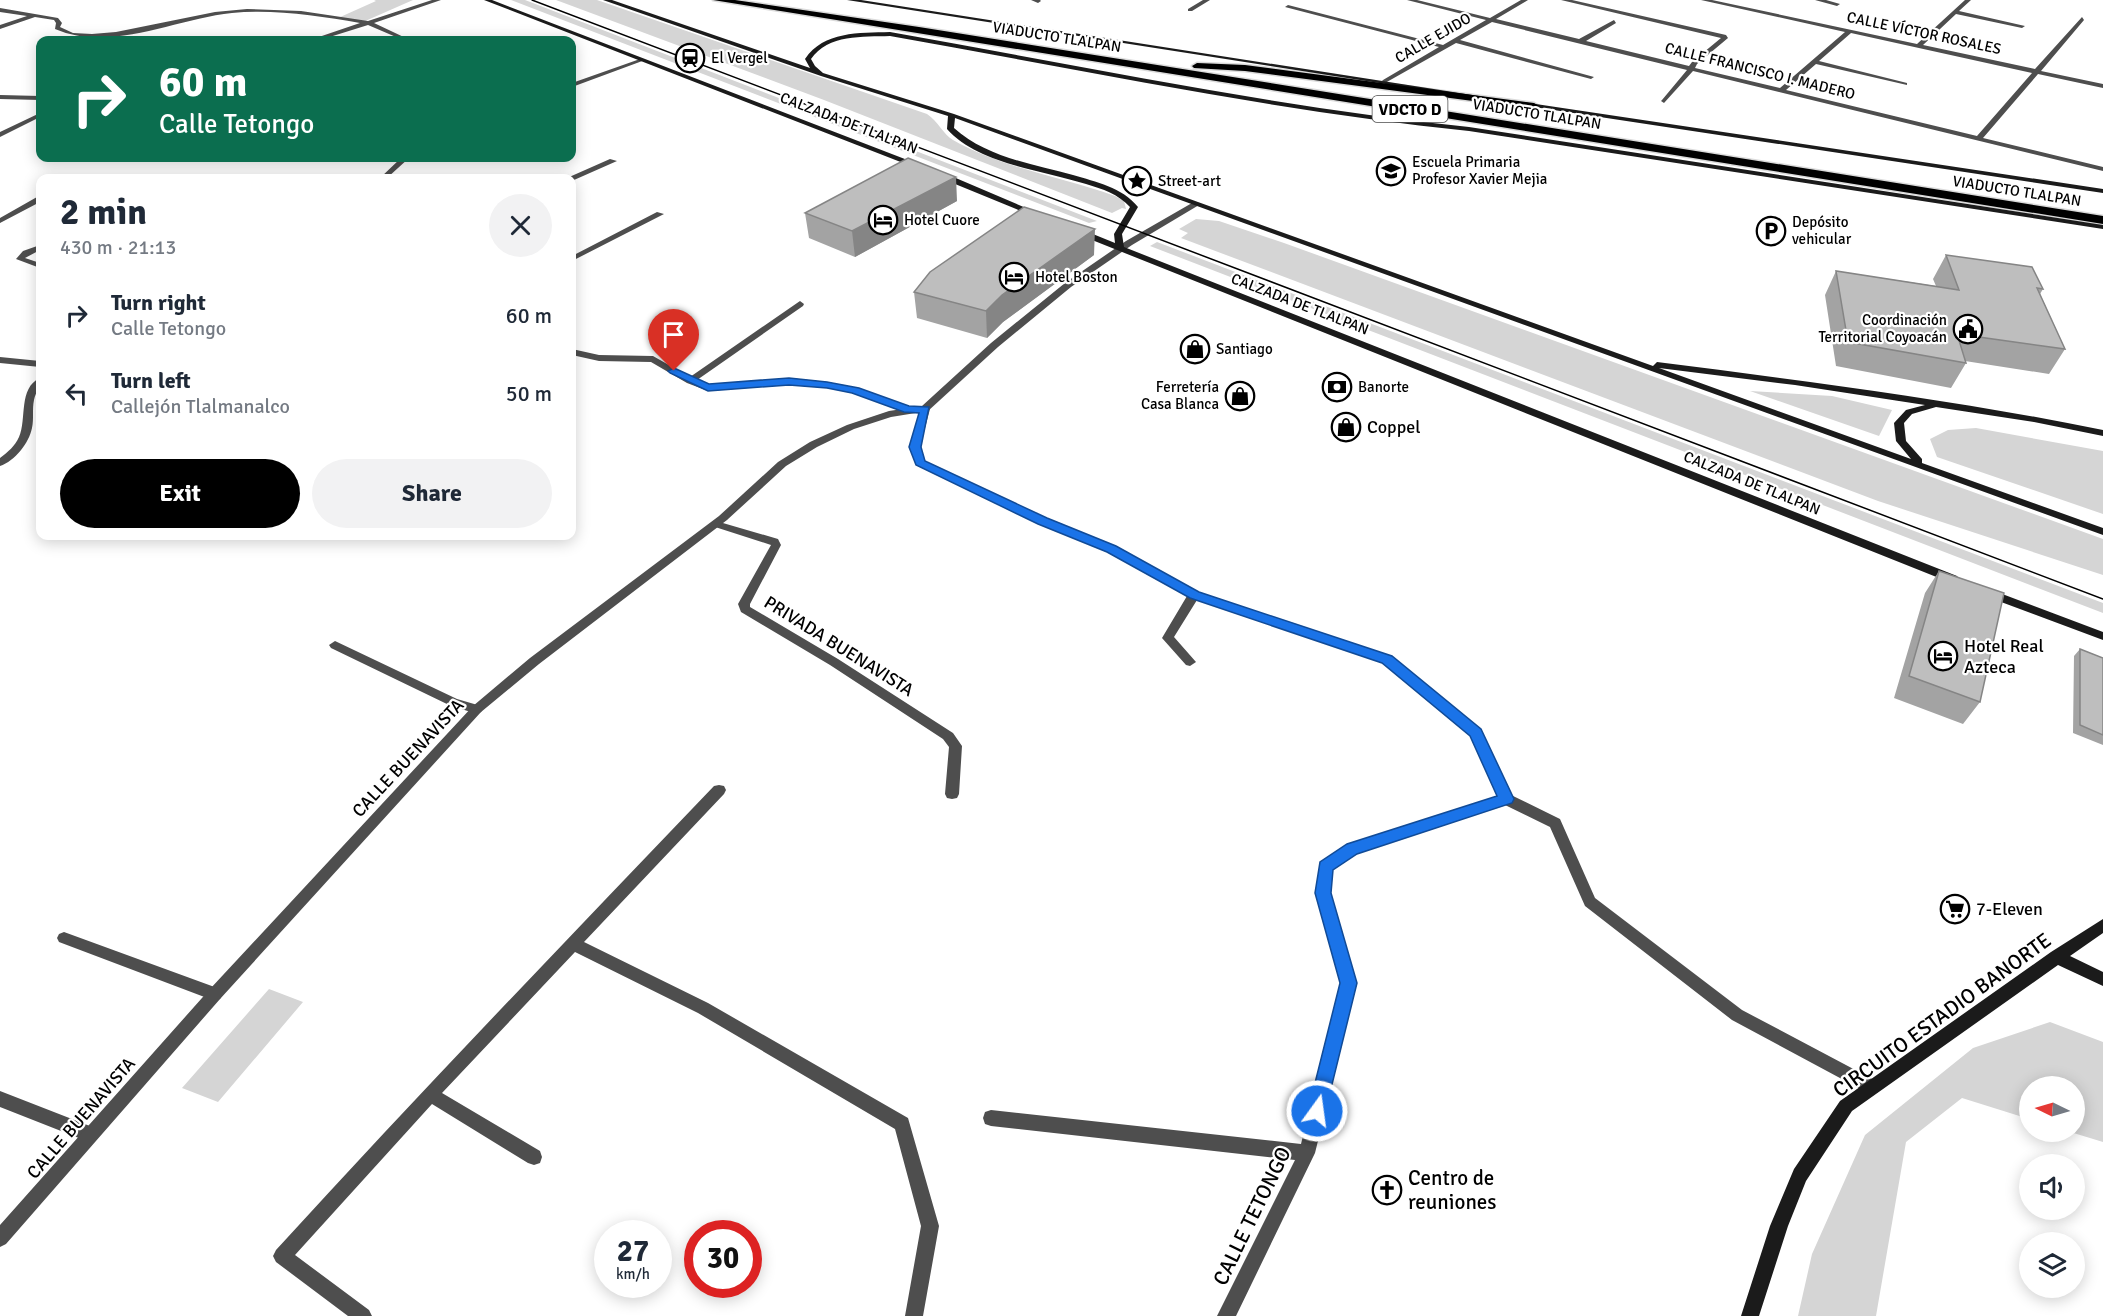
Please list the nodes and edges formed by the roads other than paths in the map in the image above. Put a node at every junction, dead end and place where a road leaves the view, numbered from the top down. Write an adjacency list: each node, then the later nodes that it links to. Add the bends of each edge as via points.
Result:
1 (438, 0): 23 (street)
2 (487, 0): 33 (main road, CALZADA DE TLALPAN)
3 (606, 0): 38 (main road, CALZADA DE TLALPAN)
4 (717, 0): 43 (highway, VIADUCTO TLALPAN / VDCTO D)
5 (764, 0): 35 (highway, VIADUCTO TLALPAN / VDCTO D)
6 (850, 0): 41 (main road, VIADUCTO TLALPAN)
7 (1207, 0): 17 (street)
8 (1410, 0): 20 (street, CALLE FRANCISCO I. MADERO)
9 (1525, 0): 20 (street, CALLE EJIDO)
10 (1564, 0): 36 (street, via 1726,37)
11 (1704, 0): 26 (street, CALLE VÍCTOR ROSALES)
12 (1818, 0): 14 (street)
13 (1968, 0): 18 (street)
14 (1837, 4)
15 (1287, 8): 32 (street)
16 (0, 10): 19 (street)
17 (1190, 10)
18 (1955, 12): 24 (street); 31 (street)
19 (34, 16): 23 (street, via 56,19 57,28 75,34 123,32 233,10); 25 (street)
20 (1492, 20): 29 (street, CALLE EJIDO); 30 (street, CALLE FRANCISCO I. MADERO)
21 (2082, 20): 37 (street)
22 (1614, 22): 30 (street)
23 (372, 24): 27 (street); 28 (street)
24 (2022, 26)
25 (0, 27)
26 (1850, 31): 31 (street, CALLE VÍCTOR ROSALES); 34 (street)
27 (329, 36)
28 (398, 36)
29 (1456, 41): 32 (street, CALLE EJIDO); 39 (street)
30 (1581, 41): 36 (street, CALLE FRANCISCO I. MADERO)
31 (1919, 46): 37 (street, CALLE VÍCTOR ROSALES)
32 (1445, 48): 41 (street, CALLE EJIDO)
33 (642, 60): 42 (street); 68 (main road, CALZADA DE TLALPAN, via 864,143)
34 (1815, 62): 44 (street); 46 (street)
35 (1197, 66): 51 (highway, via 1245,68); 66 (highway, VIADUCTO TLALPAN / VDCTO D)
36 (1691, 68): 46 (street, CALLE FRANCISCO I. MADERO); 50 (street)
37 (2037, 72): 45 (street, CALLE VÍCTOR ROSALES); 57 (street)
38 (823, 75): 53 (main road, CALZADA DE TLALPAN); 55 (main road, VIADUCTO TLALPAN, via 808,59 820,47 849,37 890,34 1248,98)
39 (1591, 77)
40 (2103, 79): 45 (street)
41 (1385, 81): 51 (main road, VIADUCTO TLALPAN)
42 (576, 84)
43 (1251, 84): 55 (highway); 70 (highway, VIADUCTO TLALPAN / VDCTO D)
44 (1905, 84)
45 (2100, 85)
46 (1782, 90): 57 (street, CALLE FRANCISCO I. MADERO)
47 (0, 97): 48 (street)
48 (23, 98): 49 (street); 52 (street)
49 (36, 98)
50 (1664, 101)
51 (1534, 106): 63 (main road, VIADUCTO TLALPAN)
52 (0, 107)
53 (952, 115): 65 (main road, CALZADA DE TLALPAN); 75 (main road, via 950,129 964,142 1129,198 1134,207 1118,234)
54 (36, 117): 56 (street)
55 (1469, 129): 69 (main road, VIADUCTO TLALPAN)
56 (0, 135)
57 (1978, 139): 60 (street, CALLE FRANCISCO I. MADERO)
58 (613, 161): 62 (street)
59 (401, 162): 61 (street)
60 (2103, 169)
61 (387, 174)
62 (576, 176)
63 (2103, 191)
64 (36, 201): 71 (street)
65 (1195, 205): 75 (street); 82 (main road, CALZADA DE TLALPAN)
66 (2103, 210)
67 (660, 214): 77 (street)
68 (1045, 218)
69 (2044, 220): 72 (main road, VIADUCTO TLALPAN); 74 (main road)
70 (2103, 220)
71 (0, 221)
72 (2103, 228)
73 (1072, 230): 75 (main road, CALZADA DE TLALPAN)
74 (2103, 234)
75 (1120, 248): 87 (street, via 998,341); 94 (main road, CALZADA DE TLALPAN)
76 (36, 249): 78 (street, via 21,256 21,260)
77 (576, 257)
78 (36, 265)
79 (800, 304): 84 (street)
80 (576, 353): 84 (street, via 599,358 653,359)
81 (0, 360): 83 (street)
82 (1635, 363): 86 (main road); 91 (main road, CALZADA DE TLALPAN)
83 (36, 364)
84 (690, 381): 88 (street, via 708,388 789,381 827,385 855,390)
85 (36, 386): 90 (street, via 30,394 28,433 21,446)
86 (1944, 405): 89 (main road); 91 (main road, via 1909,412 1899,423 1901,441)
87 (925, 409): 88 (street, CALLE BUENAVISTA); 96 (street, via 915,447 920,463 1111,549)
88 (908, 410): 92 (street, CALLE BUENAVISTA, via 867,422 811,447 781,465)
89 (2103, 433)
90 (0, 463)
91 (1924, 465): 93 (main road, CALZADA DE TLALPAN)
92 (716, 524): 100 (street, CALLE BUENAVISTA, via 516,675); 102 (street, PRIVADA BUENAVISTA, via 774,540 776,545 744,604 745,609 948,736 956,746)
93 (2103, 532)
94 (1969, 585)
95 (1980, 589): 97 (main road)
96 (1194, 595): 99 (street, via 1168,638); 103 (street, via 1387,659 1476,733)
97 (2103, 636)
98 (335, 645): 100 (street)
99 (1190, 662)
100 (477, 710): 109 (street, CALLE BUENAVISTA)
101 (719, 790): 106 (street)
102 (952, 794)
103 (1506, 799): 110 (street, via 1555,824 1590,902 1737,1015); 115 (street, CALLE TETONGO, via 1352,849 1326,867 1323,893 1349,983)
104 (2103, 925): 107 (main road, CIRCUITO ESTADIO BANORTE)
105 (64, 938): 109 (street)
106 (572, 943): 111 (street); 119 (street, via 703,1008 902,1124 930,1226)
107 (2056, 957): 108 (main road); 110 (main road, CIRCUITO ESTADIO BANORTE)
108 (2103, 980)
109 (215, 994): 114 (street, CALLE BUENAVISTA)
110 (1872, 1087): 121 (main road, CIRCUITO ESTADIO BANORTE, via 1846,1106 1800,1175)
111 (431, 1095): 116 (street); 118 (street, via 282,1256)
112 (0, 1099): 114 (street)
113 (991, 1118): 115 (street)
114 (89, 1134): 117 (street, CALLE BUENAVISTA)
115 (1307, 1153): 120 (street, CALLE TETONGO)
116 (534, 1157)
117 (0, 1238)
118 (363, 1316)
119 (914, 1316)
120 (1226, 1316)
121 (1750, 1316)

